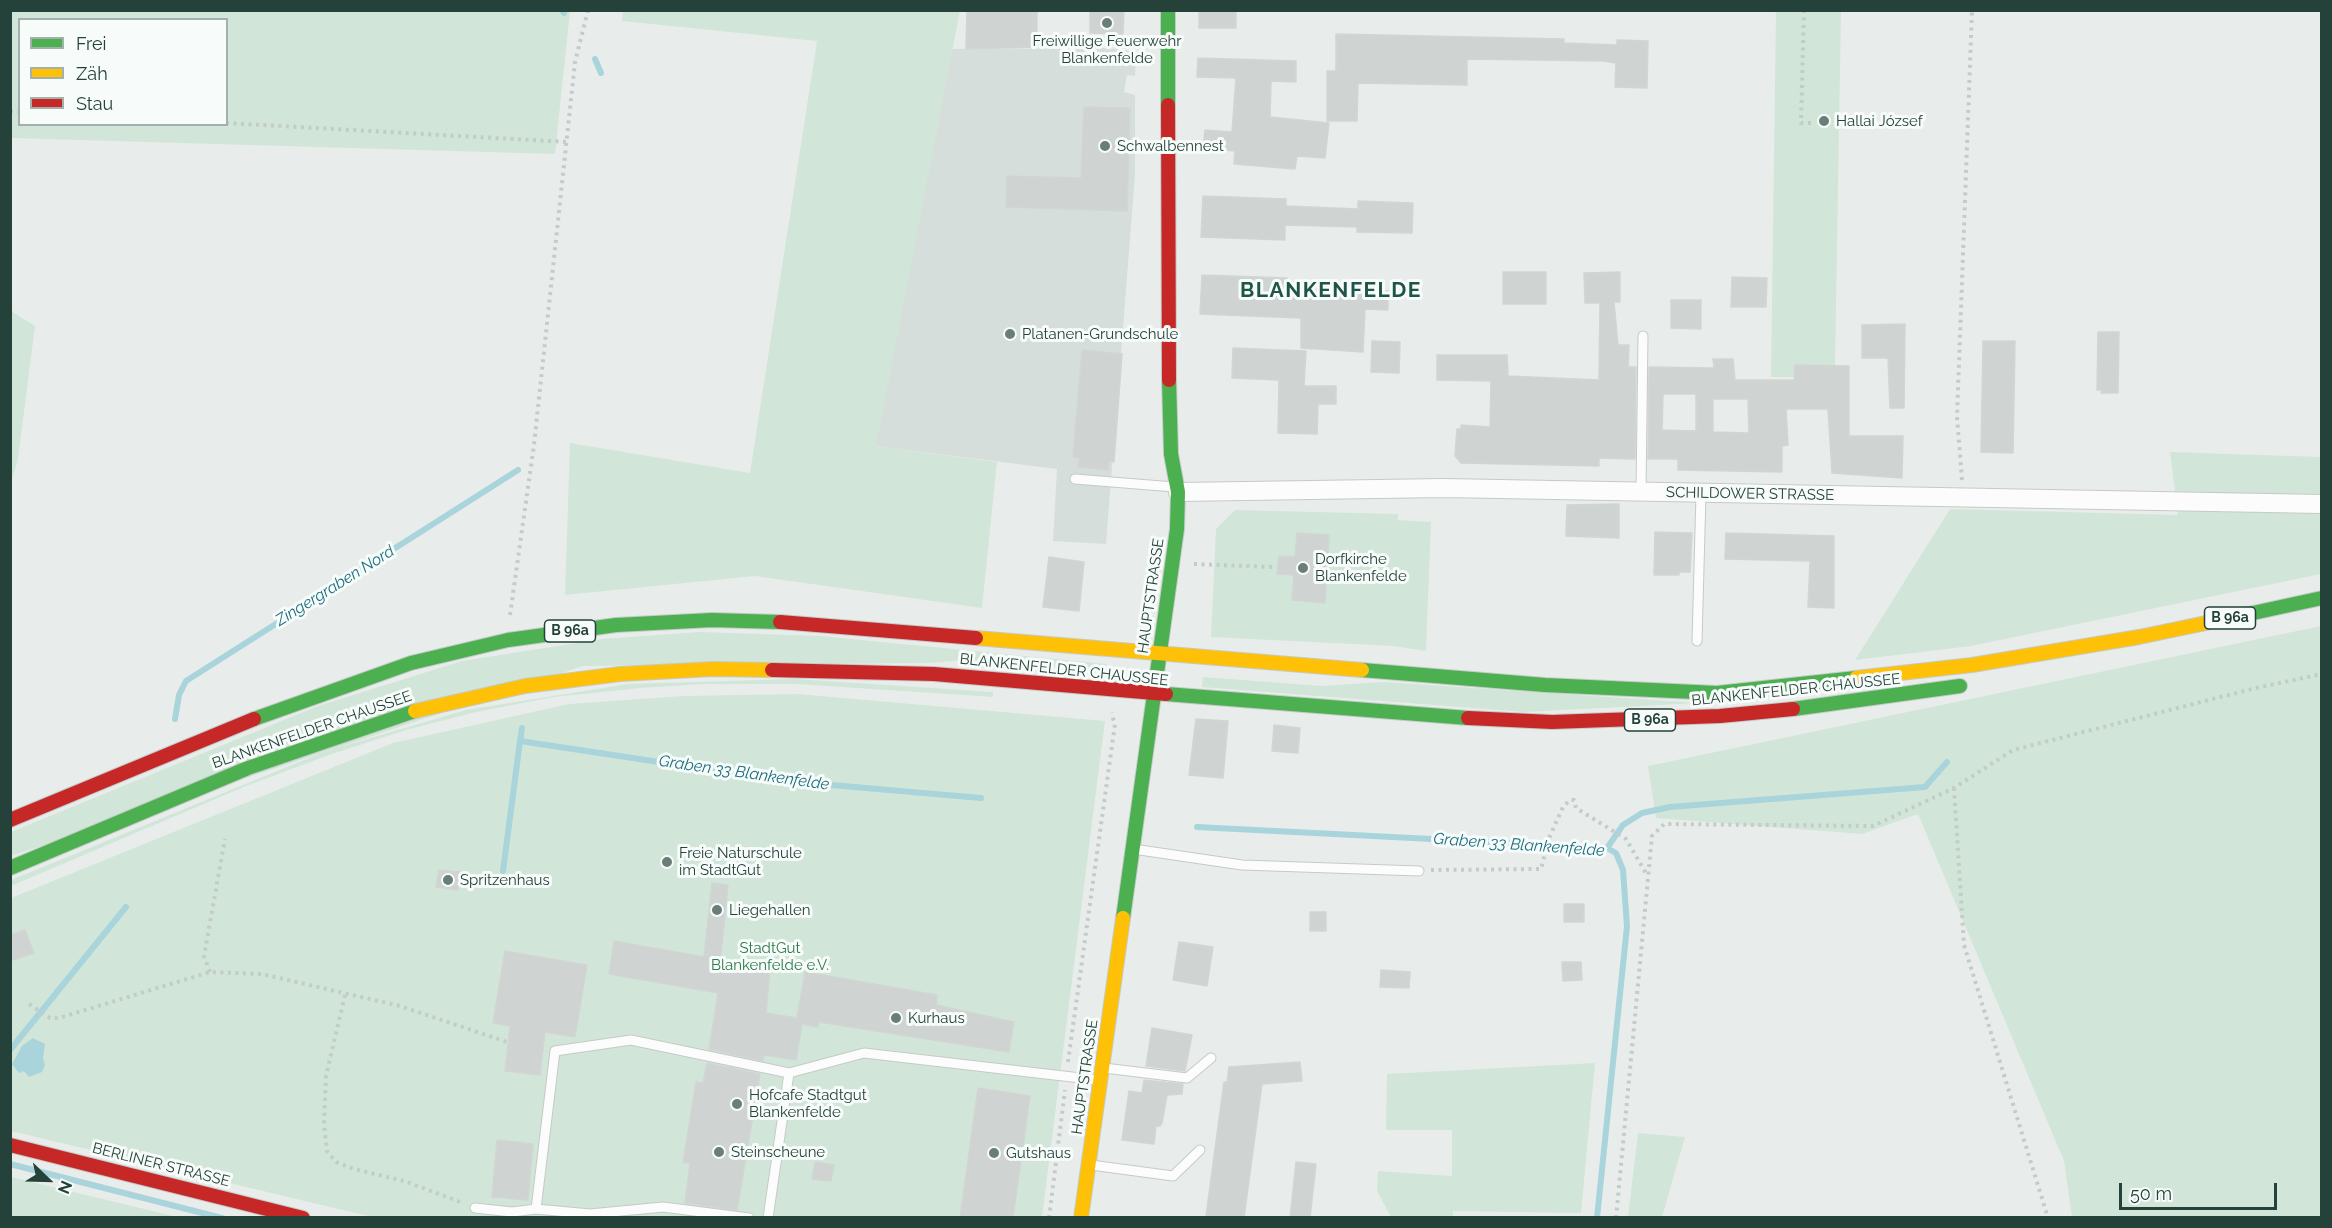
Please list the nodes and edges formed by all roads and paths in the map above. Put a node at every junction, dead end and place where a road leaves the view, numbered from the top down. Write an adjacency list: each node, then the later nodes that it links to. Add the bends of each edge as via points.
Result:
1 (588, 10): 7 (path, via 575,62)
2 (1168, 10): 10 (main road, HAUPTSTRASSE, via 1167,263 1171,454)
3 (1804, 10): 6 (path, via 1801,123)
4 (1972, 10): 13 (path, via 1957,417)
5 (228, 123): 7 (path)
6 (1812, 123)
7 (567, 142): 19 (path)
8 (1643, 336): 11 (lane)
9 (1075, 479): 10 (lane)
10 (1178, 490): 11 (street, SCHILDOWER STRASSE); 21 (main road, HAUPTSTRASSE, via 1177,529)
11 (1641, 492): 12 (street, SCHILDOWER STRASSE)
12 (1701, 494): 13 (street, SCHILDOWER STRASSE); 20 (lane)
13 (1963, 498): 14 (street, SCHILDOWER STRASSE)
14 (2322, 504)
15 (1214, 564): 16 (path)
16 (1273, 567)
17 (2322, 598): 18 (main road, BLANKENFELDER CHAUSSEE / B 96a)
18 (2139, 637): 21 (main road, BLANKENFELDER CHAUSSEE / B 96a, via 1962,667 1717,693 1545,685); 22 (main road, BLANKENFELDER CHAUSSEE / B 96a)
19 (508, 640): 21 (main road, BLANKENFELDER CHAUSSEE / B 96a, via 616,625 712,620 799,623); 30 (main road, BLANKENFELDER CHAUSSEE / B 96a, via 411,663 321,693)
20 (1697, 641)
21 (1160, 653): 25 (main road, HAUPTSTRASSE)
22 (2006, 673)
23 (2322, 674): 29 (path, via 2013,750)
24 (1973, 682): 25 (main road, BLANKENFELDER CHAUSSEE / B 96a, via 1832,705 1639,721 1552,722 1393,714)
25 (1155, 695): 28 (main road, HAUPTSTRASSE); 33 (main road, BLANKENFELDER CHAUSSEE / B 96a, via 934,674 800,669 668,671 564,680 461,699 381,721 248,768)
26 (1102, 711): 27 (path)
27 (1111, 712): 28 (path); 43 (path, via 1115,724)
28 (1150, 719): 32 (main road, HAUPTSTRASSE)
29 (1954, 788): 35 (path, via 1873,826 1664,824 1652,836); 57 (path, via 1964,945)
30 (10, 820)
31 (225, 839): 36 (path, via 204,956)
32 (1131, 849): 34 (lane, via 1242,865); 42 (main road, HAUPTSTRASSE)
33 (10, 868)
34 (1419, 871): 35 (path, via 1541,869 1563,807 1574,800 1576,808 1626,839)
35 (1648, 876): 56 (path)
36 (210, 972): 37 (path, via 262,974); 38 (path, via 59,1018 50,1018)
37 (345, 994): 39 (path, via 400,1006); 48 (path, via 326,1076 327,1151 345,1166 404,1181)
38 (29, 1004)
39 (507, 1042)
40 (1210, 1058): 42 (lane, via 1187,1078)
41 (789, 1072): 43 (lane, via 864,1053); 49 (lane, via 631,1040 555,1051); 53 (lane)
42 (1102, 1074): 43 (lane); 46 (main road, HAUPTSTRASSE)
43 (1066, 1076): 54 (path)
44 (10, 1144): 51 (main road, BERLINER STRASSE)
45 (1200, 1150): 46 (lane, via 1173,1176)
46 (1089, 1165): 55 (main road, HAUPTSTRASSE)
47 (591, 1204): 50 (lane)
48 (475, 1208): 49 (lane, via 512,1212)
49 (536, 1209): 50 (lane)
50 (590, 1216): 52 (lane, via 663,1208)
51 (303, 1218)
52 (749, 1218)
53 (768, 1218)
54 (1049, 1218)
55 (1081, 1218)
56 (1616, 1218)
57 (2048, 1218)

